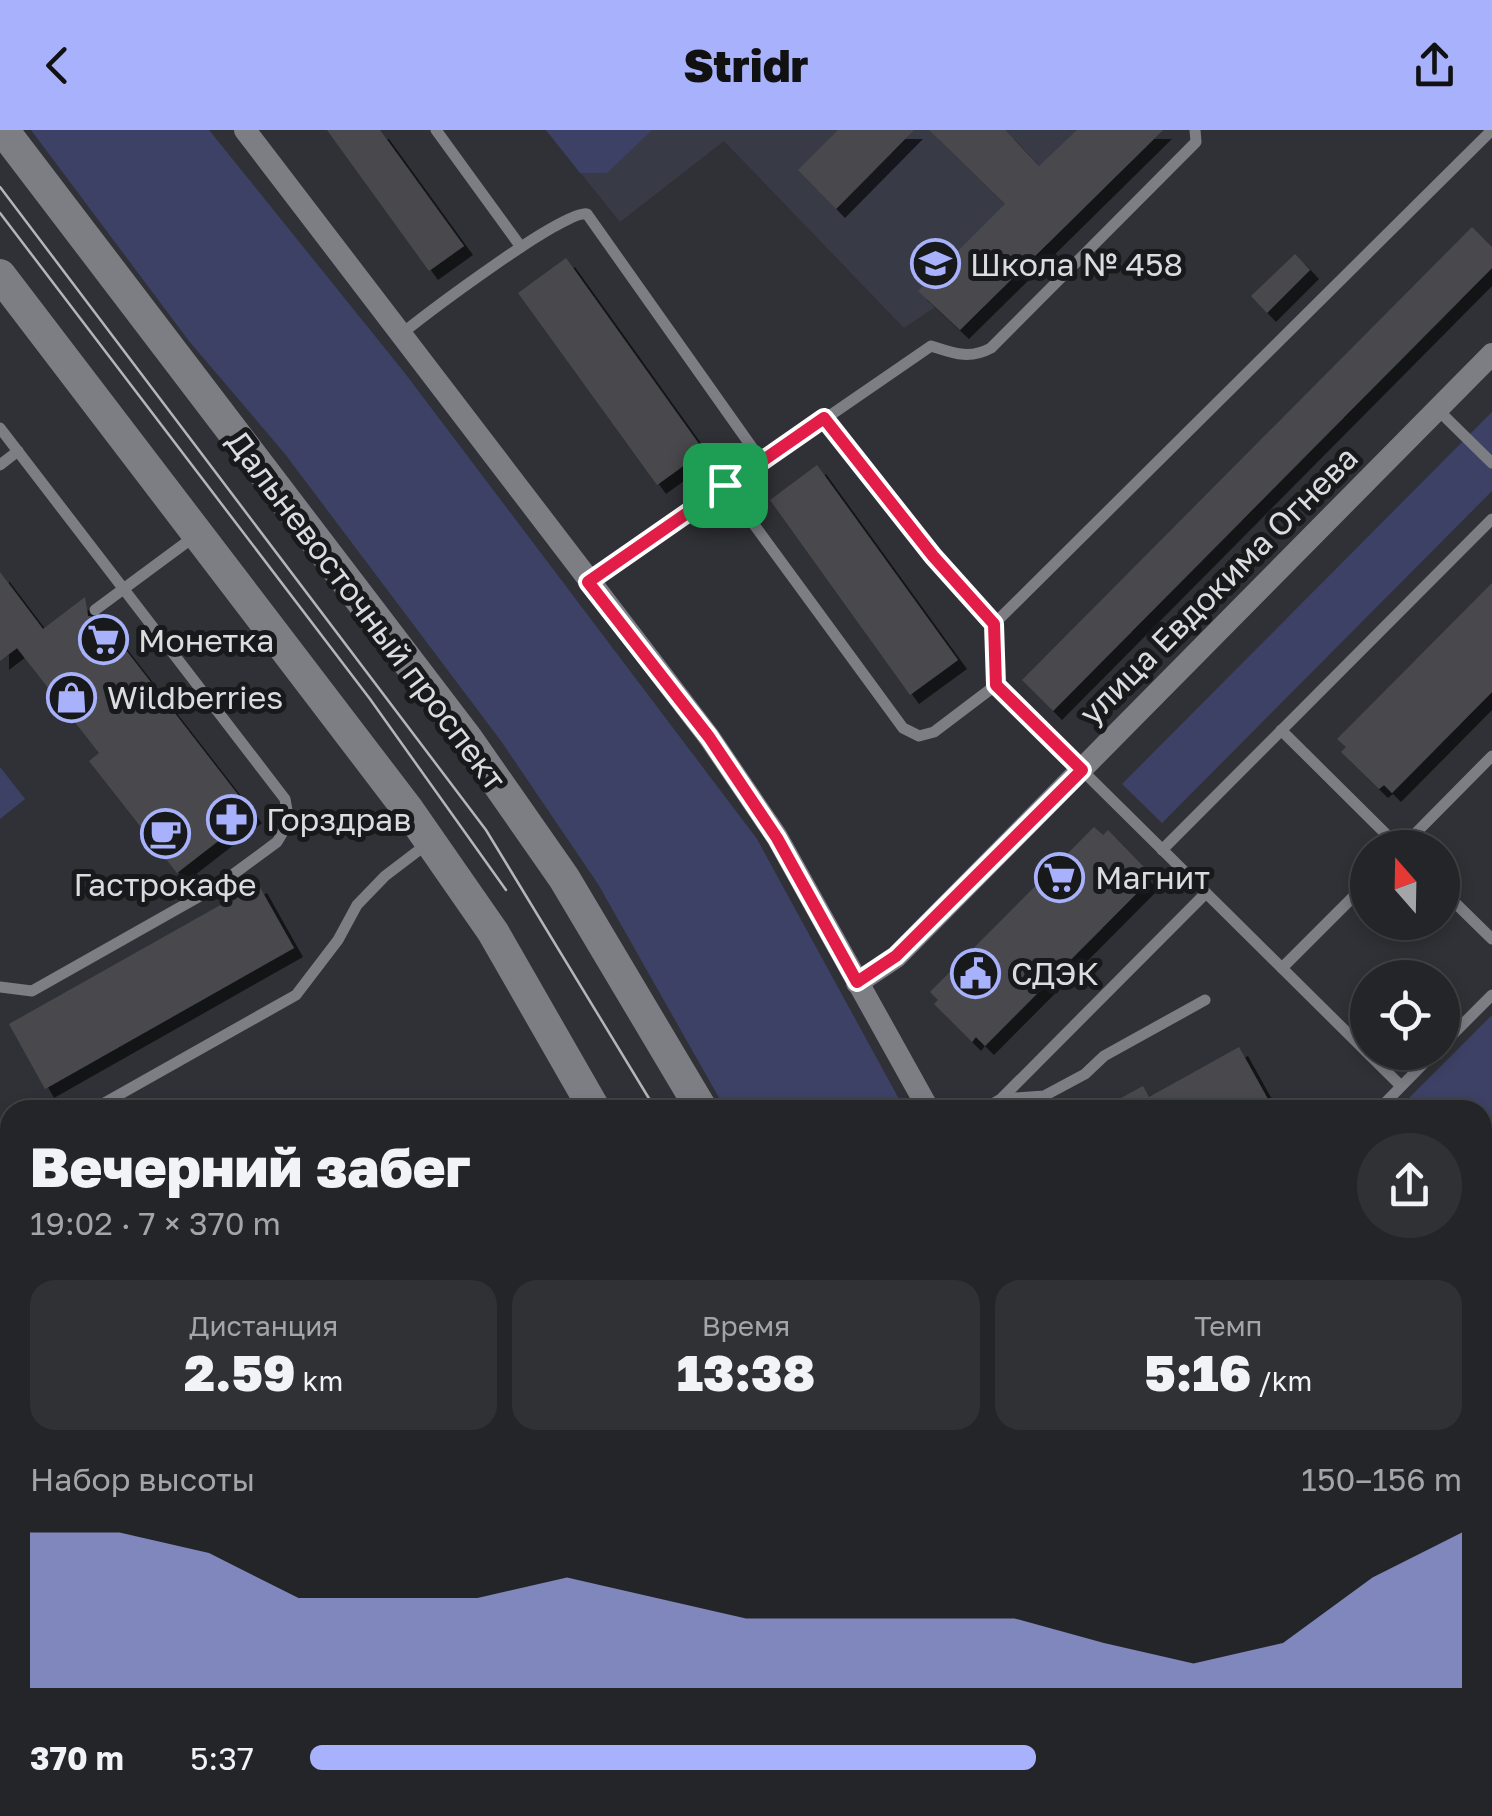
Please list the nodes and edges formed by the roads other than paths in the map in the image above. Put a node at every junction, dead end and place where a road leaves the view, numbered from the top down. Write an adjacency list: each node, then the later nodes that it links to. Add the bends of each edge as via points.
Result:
1 (3, 130): 46 (main road, Дальневосточный проспект, via 467,739 564,878)
2 (245, 130): 8 (street)
3 (436, 130): 6 (lane)
4 (1195, 130): 11 (lane, via 1196,142 991,348 962,356 930,346)
5 (1492, 130): 23 (lane)
6 (521, 247): 8 (lane); 14 (lane, via 572,214 587,214)
7 (0, 275): 19 (main road)
8 (400, 334): 20 (street)
9 (1492, 354): 10 (street, улица Евдокима Огнева)
10 (1437, 409): 15 (lane); 27 (street, улица Евдокима Огнева)
11 (824, 418): 14 (lane); 23 (lane)
12 (0, 428): 13 (lane)
13 (18, 451): 16 (lane); 21 (lane)
14 (762, 460): 17 (lane)
15 (1492, 463)
16 (0, 464)
17 (725, 485): 20 (lane); 24 (lane, via 903,728 919,736 934,732)
18 (1492, 518): 25 (lane)
19 (198, 534): 21 (lane); 30 (main road)
20 (588, 582): 37 (street, via 709,737 777,838)
21 (124, 589): 22 (lane); 38 (lane, via 285,798 288,822 277,842 216,887 32,991)
22 (95, 610)
23 (994, 624): 24 (lane)
24 (996, 685): 27 (lane)
25 (1281, 730): 28 (lane); 31 (lane)
26 (1492, 756): 29 (lane)
27 (1082, 770): 31 (lane); 37 (street, улица Евдокима Огнева, via 896,956)
28 (1382, 830)
29 (1418, 830)
30 (430, 841): 44 (lane, via 358,904 296,995); 45 (main road, via 493,932)
31 (1162, 850): 32 (lane)
32 (1206, 893): 36 (lane); 48 (lane)
33 (1350, 900): 36 (lane)
34 (1460, 908): 35 (lane)
35 (1492, 939)
36 (1282, 968): 43 (lane)
37 (857, 982): 47 (street)
38 (0, 988)
39 (1492, 995): 41 (lane)
40 (1205, 1000): 48 (lane, via 1044,1096)
41 (1460, 1026)
42 (1417, 1070): 43 (lane)
43 (1401, 1086): 49 (lane)
44 (110, 1100)
45 (589, 1100)
46 (696, 1100)
47 (923, 1100)
48 (1001, 1100)
49 (1388, 1100)

